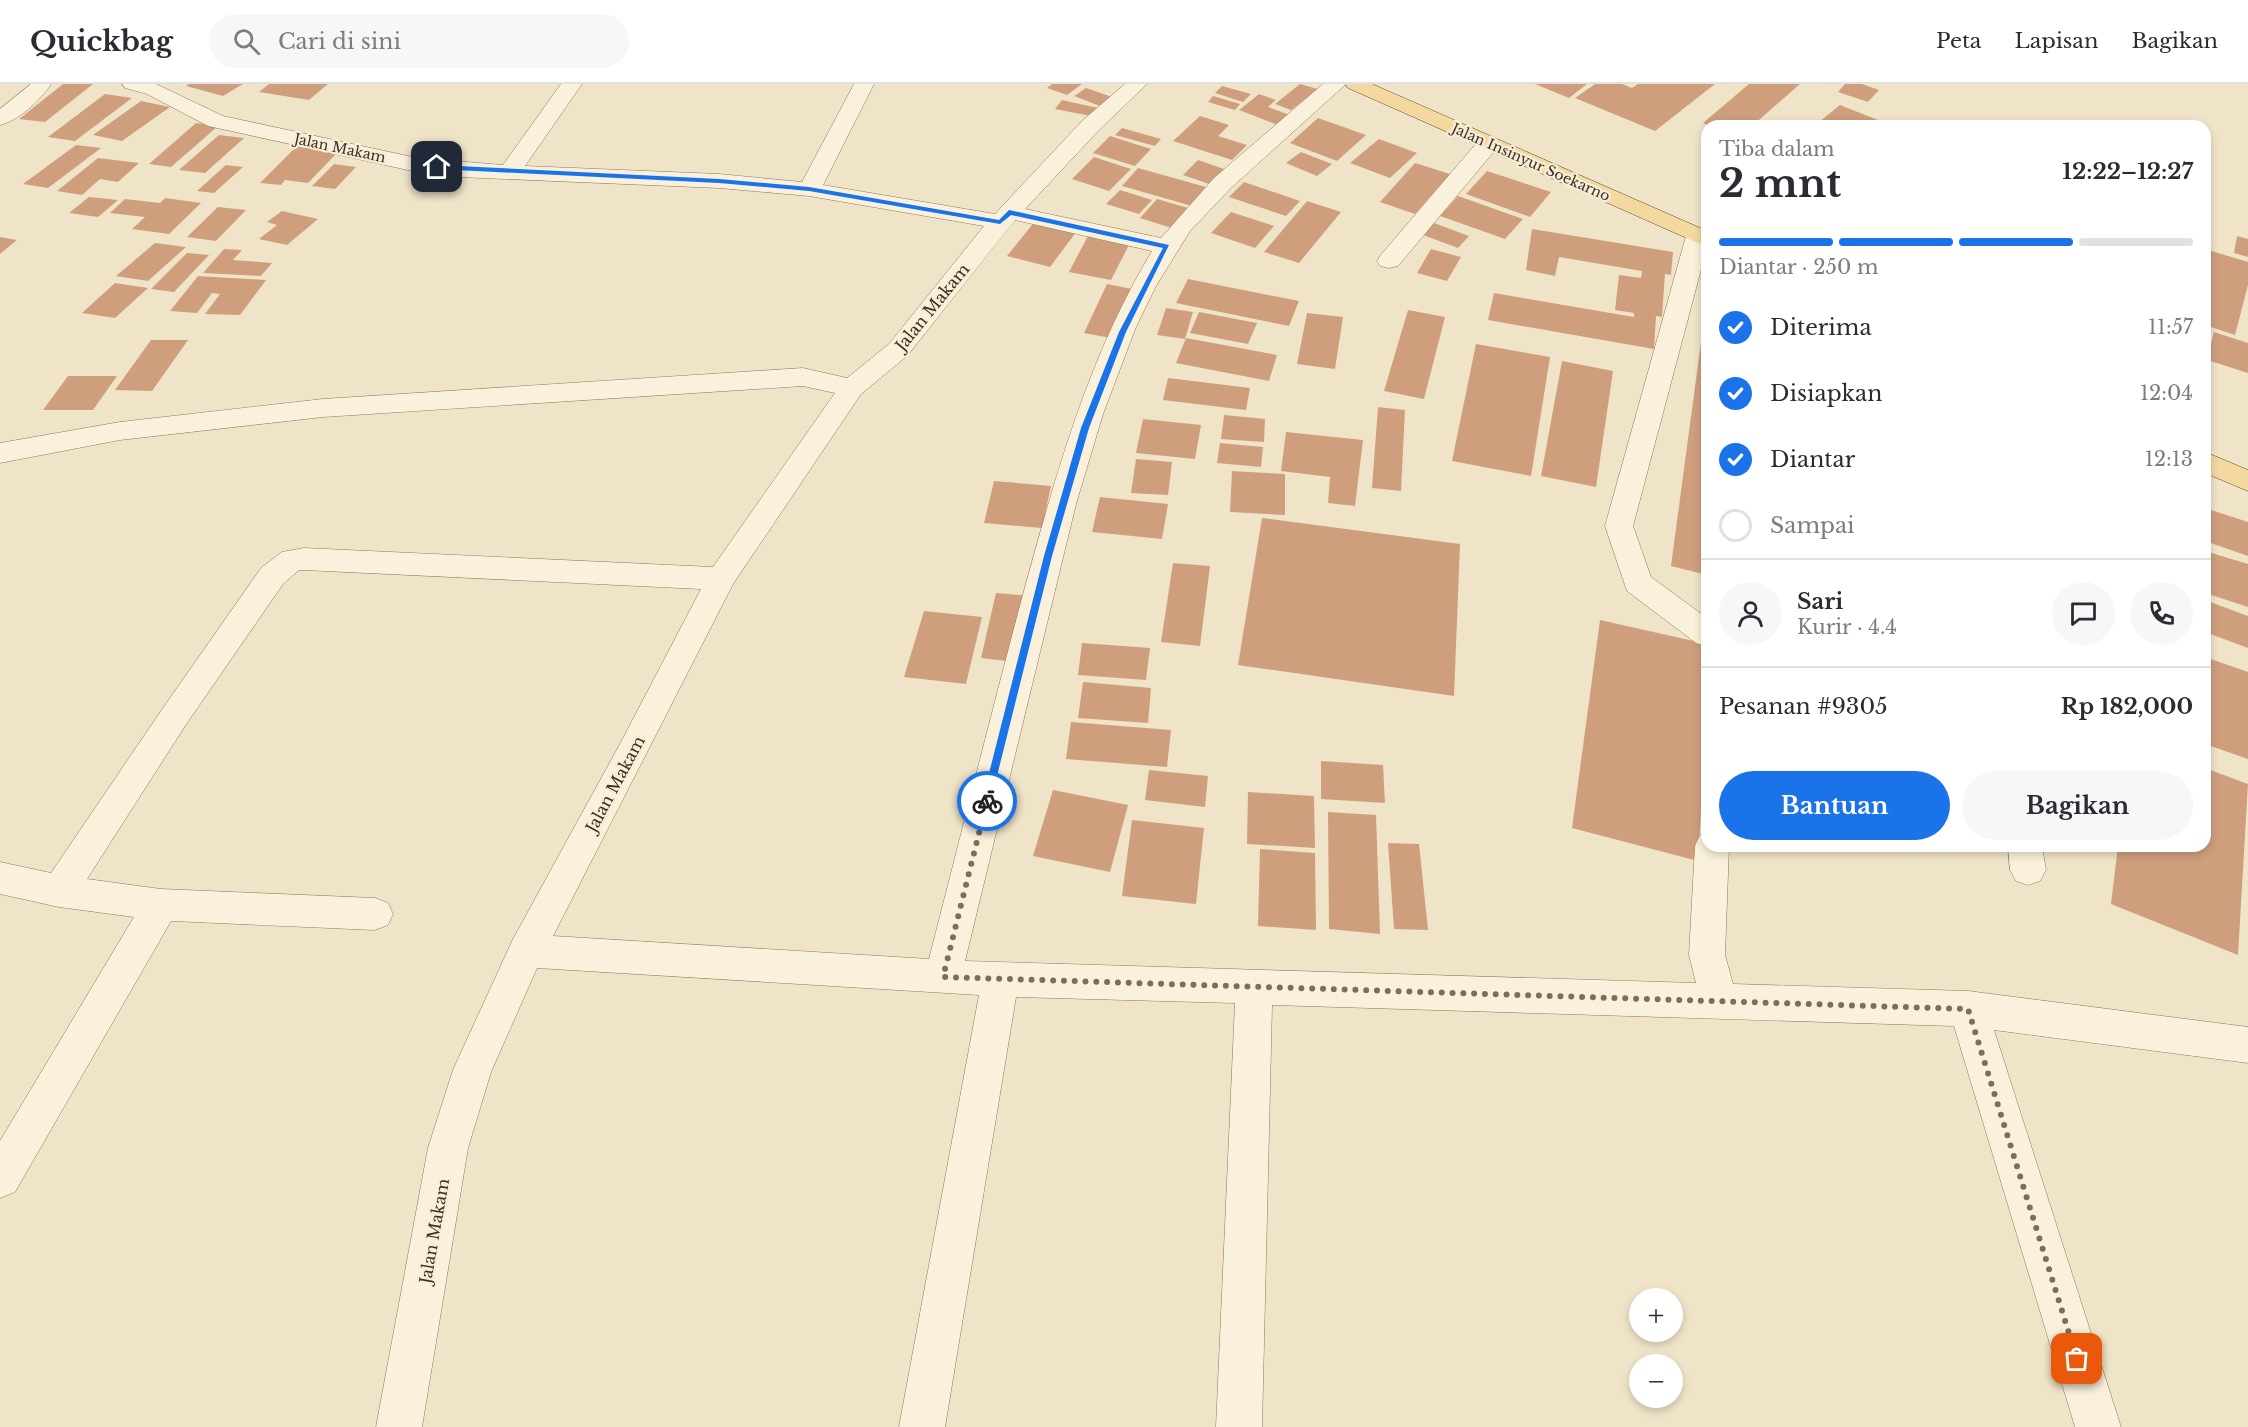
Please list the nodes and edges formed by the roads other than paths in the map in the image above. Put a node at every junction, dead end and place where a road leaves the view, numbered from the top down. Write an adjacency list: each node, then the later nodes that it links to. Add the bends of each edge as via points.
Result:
1 (41, 84): 9 (street)
2 (132, 84): 8 (street, Jalan Makam)
3 (572, 84): 11 (street)
4 (864, 84): 12 (street)
5 (1137, 84): 13 (street, Jalan Makam, via 1091,126)
6 (1336, 84): 16 (street, via 1209,198)
7 (1355, 84): 10 (main road, Jalan Insinyur Soekarno)
8 (158, 87): 11 (street, Jalan Makam, via 216,121 417,165)
9 (0, 119)
10 (1488, 144): 14 (main road, Jalan Insinyur Soekarno); 17 (street)
11 (509, 172): 12 (street, Jalan Makam)
12 (809, 189): 13 (street, Jalan Makam)
13 (1005, 217): 16 (street); 18 (street, Jalan Makam, via 898,350)
14 (1701, 238)
15 (1701, 241): 23 (street, via 1619,526 1638,583)
16 (1167, 247): 30 (street, via 1122,332 1085,428 1027,635)
17 (1389, 261)
18 (852, 388): 19 (street, via 803,377 323,408 120,431); 22 (street, Jalan Makam)
19 (0, 453)
20 (2211, 465): 21 (main road)
21 (2248, 481)
22 (721, 579): 26 (street, via 292,560 272,576); 29 (street, Jalan Makam)
23 (1701, 632)
24 (1712, 852): 33 (street, via 1707,955)
25 (0, 878): 26 (street)
26 (59, 891): 27 (street)
27 (161, 905): 28 (street); 36 (street)
28 (375, 914)
29 (525, 951): 30 (street); 37 (street, Jalan Makam, via 472,1070 448,1148)
30 (943, 977): 31 (street)
31 (1000, 978): 32 (street); 38 (street)
32 (1254, 988): 33 (street); 39 (street)
33 (1719, 1002): 34 (street)
34 (1968, 1009): 35 (street); 40 (street)
35 (2248, 1045)
36 (1, 1178)
37 (399, 1427)
38 (922, 1427)
39 (1239, 1427)
40 (2098, 1427)

